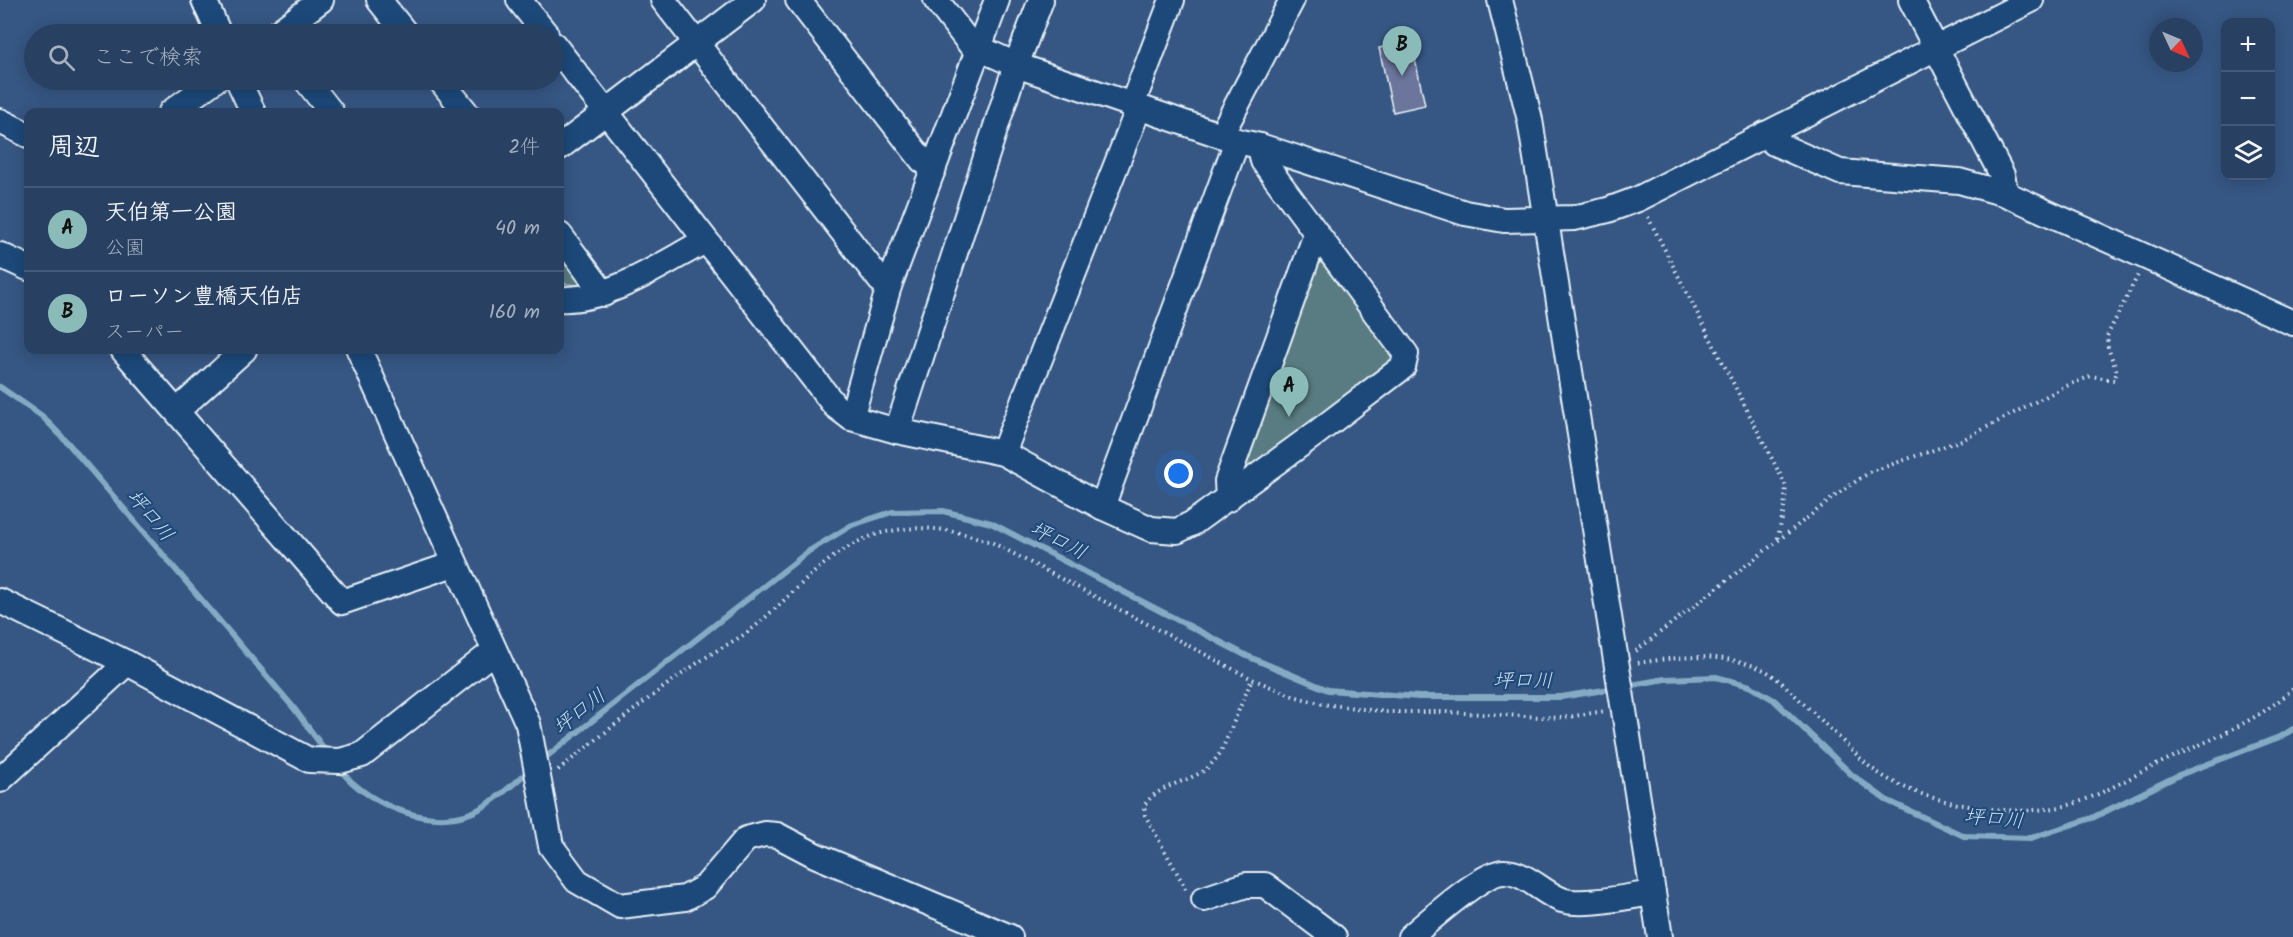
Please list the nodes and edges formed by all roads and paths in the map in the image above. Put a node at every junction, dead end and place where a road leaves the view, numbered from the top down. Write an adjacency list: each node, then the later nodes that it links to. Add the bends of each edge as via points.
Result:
1 (204, 0): 16 (street)
2 (321, 0): 17 (street)
3 (379, 0): 18 (street)
4 (519, 0): 19 (street)
5 (663, 0): 20 (street)
6 (753, 0): 20 (street)
7 (798, 0): 40 (street, via 922,160)
8 (936, 0): 22 (street, via 970,44)
9 (997, 0): 22 (street)
10 (1041, 0): 24 (street)
11 (1172, 0): 29 (street)
12 (1292, 0): 38 (street)
13 (1500, 0): 43 (street, via 1530,120)
14 (1911, 0): 21 (street)
15 (2031, 0): 21 (street)
16 (215, 24)
17 (289, 24)
18 (397, 24)
19 (538, 24)
20 (696, 44): 34 (street); 50 (street, via 880,280)
21 (1936, 48): 37 (street); 41 (street, via 2002,175)
22 (980, 49): 24 (street); 40 (street)
23 (564, 58): 34 (street)
24 (1016, 64): 29 (street); 59 (street)
25 (202, 90): 30 (street)
26 (243, 90): 31 (street)
27 (314, 90): 32 (street)
28 (448, 90): 33 (street)
29 (1136, 106): 38 (street); 60 (street)
30 (177, 108)
31 (251, 108)
32 (328, 108)
33 (463, 108)
34 (606, 112): 39 (street); 46 (street)
35 (0, 121): 36 (street)
36 (24, 133)
37 (1765, 134): 41 (street, via 1774,143 1840,172 1959,181); 42 (street)
38 (1239, 140): 43 (street, via 1465,213 1504,220); 44 (street, via 1263,161); 62 (street)
39 (564, 144)
40 (934, 168): 50 (street)
41 (2006, 194): 48 (street)
42 (1638, 199): 43 (street, via 1597,213); 63 (path, via 1786,486)
43 (1546, 220): 68 (street)
44 (1316, 234): 61 (street, via 1227,481); 61 (street, via 1406,354 1403,367)
45 (564, 240): 51 (street)
46 (705, 241): 51 (street); 58 (street, via 835,406)
47 (0, 255): 49 (street)
48 (2147, 257): 53 (street); 63 (path, via 2107,336 2117,372 2114,380 2091,376 1962,440 1870,472)
49 (24, 266)
50 (890, 286): 58 (street)
51 (604, 294): 52 (street)
52 (564, 299)
53 (2293, 322)
54 (127, 354): 57 (street)
55 (240, 354): 57 (street)
56 (361, 354): 64 (street)
57 (177, 411): 64 (street, via 342,602)
58 (851, 418): 59 (street)
59 (897, 431): 60 (street)
60 (1003, 453): 62 (street)
61 (1228, 499): 62 (street, via 1177,531 1151,529)
62 (1102, 507)
63 (1776, 542): 68 (path)
64 (454, 564): 66 (street)
65 (0, 601): 67 (street)
66 (494, 651): 67 (street, via 362,755 331,761 309,760); 72 (street, via 528,724)
67 (128, 663): 73 (street)
68 (1617, 666): 70 (path, via 1677,657 1746,663 1780,681 1873,770 1898,785 1971,806 2017,811 2065,806 2103,791 2254,717 2282,700); 71 (street)
69 (1252, 679): 71 (path, via 1323,704 1387,712 1562,717); 72 (path, via 993,543 948,529 902,529 850,545 745,634 702,660); 75 (path, via 1213,763 1154,794 1144,806 1145,815 1186,889 1192,896)
70 (2293, 688)
71 (1623, 705): 74 (street)
72 (539, 779): 76 (street, via 551,846 577,881 620,906 685,898 705,887 746,839 765,834 777,835 815,855)
73 (0, 780)
74 (1653, 893): 78 (street, via 1583,902 1562,900 1518,875 1503,872 1479,882); 79 (street)
75 (1204, 899): 77 (street, via 1246,885 1265,885)
76 (1010, 937)
77 (1334, 937)
78 (1410, 937)
79 (1660, 937)

